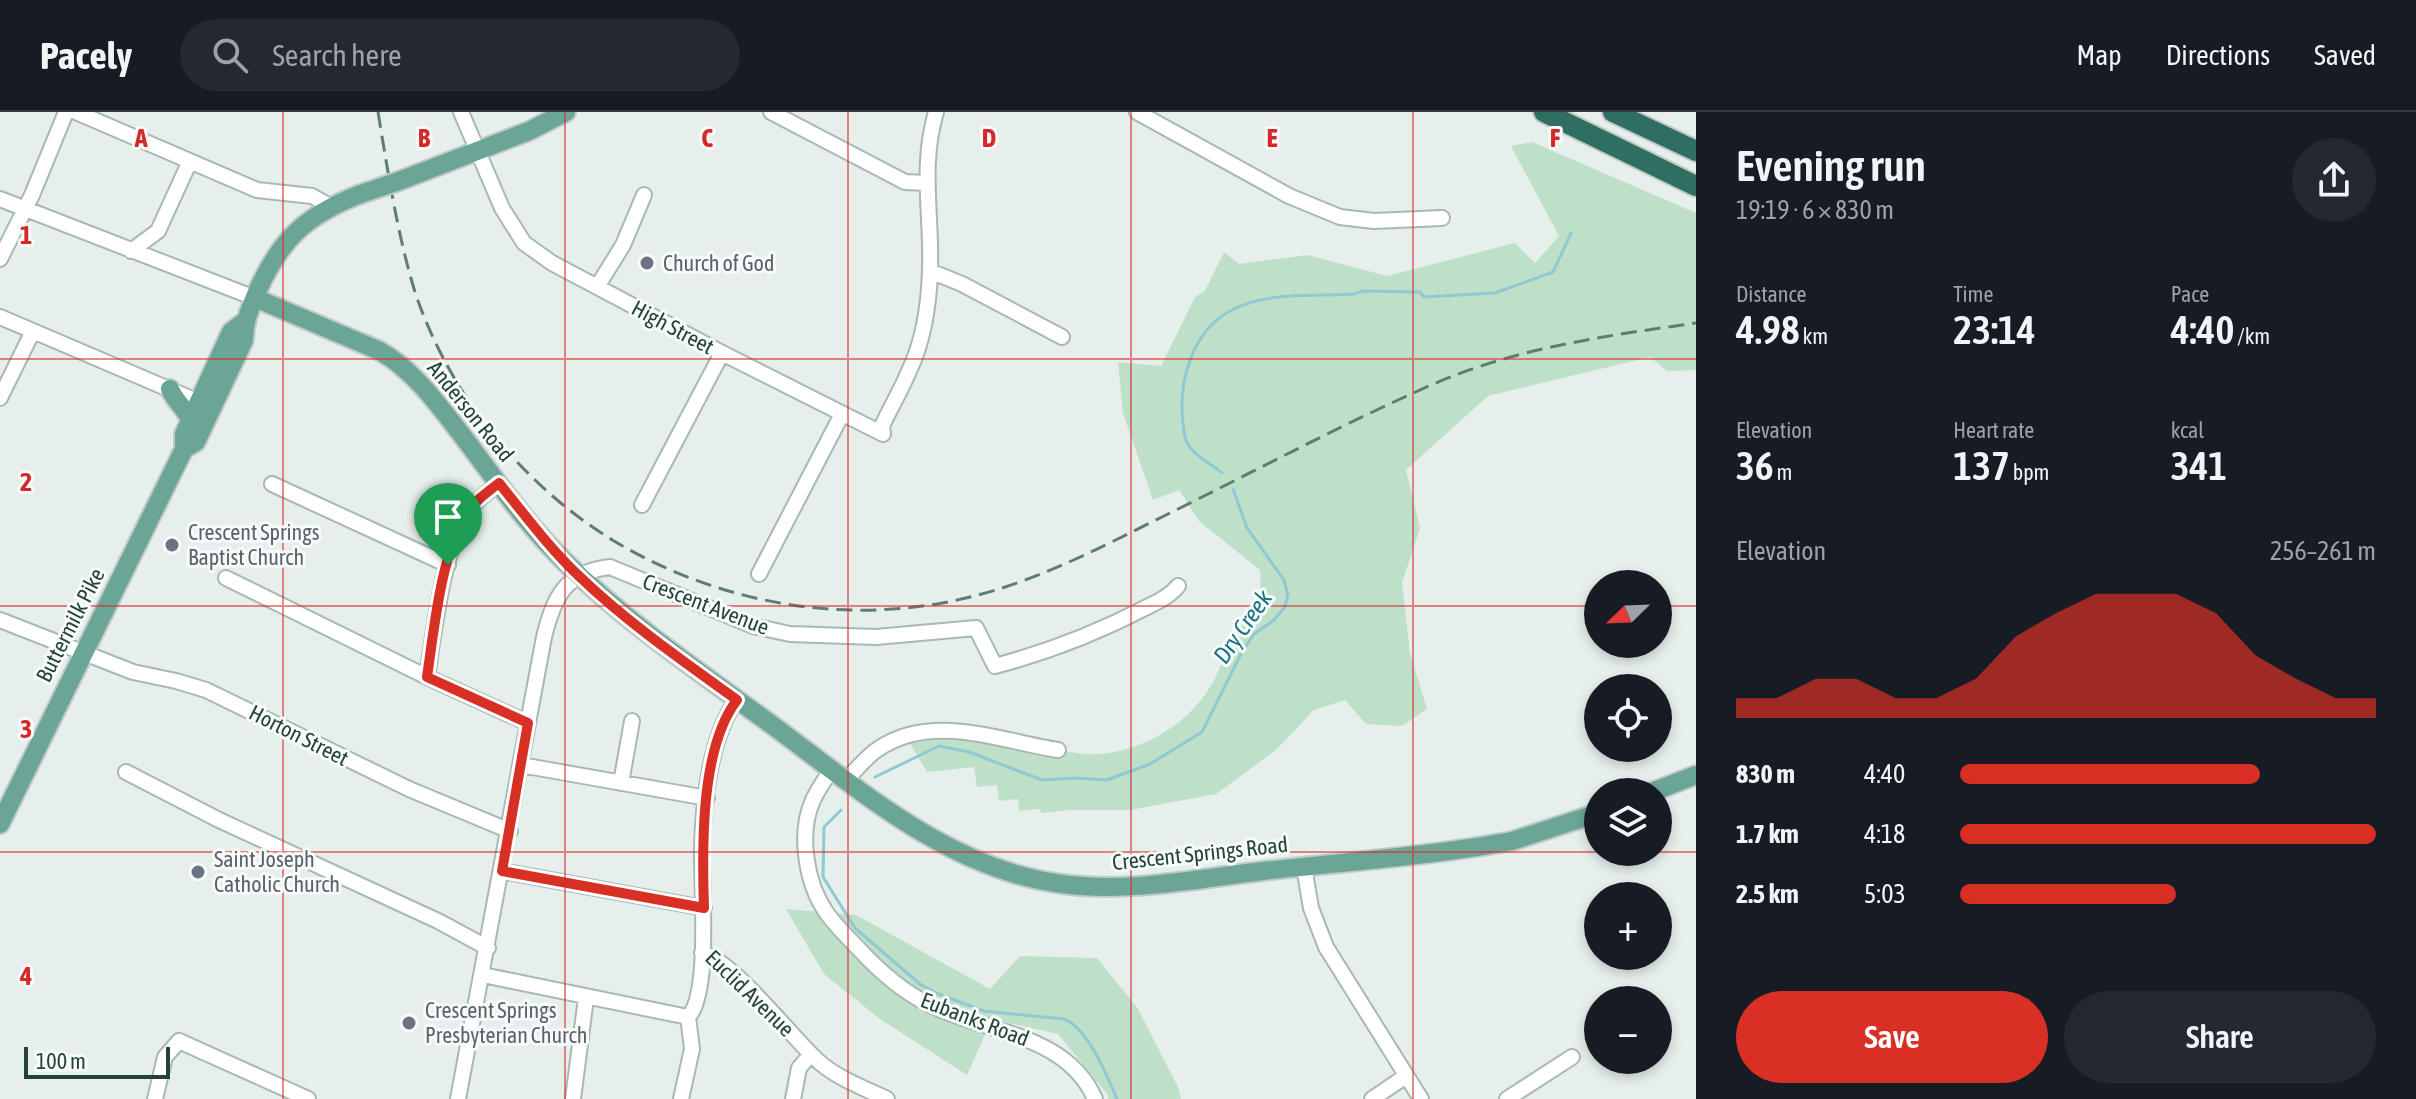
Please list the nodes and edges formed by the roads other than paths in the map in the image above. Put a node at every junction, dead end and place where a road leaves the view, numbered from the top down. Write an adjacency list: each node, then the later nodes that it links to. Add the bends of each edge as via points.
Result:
1 (66, 112): 18 (street)
2 (76, 112): 12 (street)
3 (461, 112): 10 (street, High Street)
4 (566, 112): 10 (main road, Buttermilk Pike)
5 (771, 112): 13 (street, via 905,182)
6 (936, 112): 13 (street)
7 (1137, 112): 19 (street, via 1289,196 1340,217)
8 (1544, 112): 14 (highway)
9 (1613, 112): 11 (highway)
10 (479, 150): 17 (main road, Buttermilk Pike, bridge); 25 (street, High Street, via 502,208 524,243)
11 (1696, 151)
12 (190, 161): 17 (street, via 257,190 312,196); 20 (street)
13 (926, 183): 24 (street)
14 (1696, 186)
15 (644, 195): 25 (street, via 623,245)
16 (0, 199): 18 (street, Anderson Road)
17 (330, 206): 26 (main road, Buttermilk Pike, via 280,249)
18 (25, 209): 21 (street, Anderson Road); 22 (street)
19 (1442, 218)
20 (158, 231): 21 (street); 23 (street)
21 (131, 251): 23 (street, Anderson Road)
22 (0, 259)
23 (160, 261): 26 (street, Anderson Road)
24 (930, 271): 30 (street); 35 (street, High Street, via 920,343 883,434)
25 (597, 287): 31 (street, High Street)
26 (255, 298): 28 (main road, Buttermilk Pike); 38 (main road, Anderson Road, via 394,359 414,376)
27 (0, 317): 29 (street)
28 (244, 322): 34 (main road, Buttermilk Pike, via 231,332); 37 (main road, Buttermilk Pike, via 244,340 223,385 196,442)
29 (33, 331): 32 (street); 33 (street)
30 (1062, 337)
31 (722, 353): 35 (street, High Street); 40 (street)
32 (170, 389): 34 (street); 36 (main road)
33 (0, 398)
34 (199, 402): 36 (main road, Buttermilk Pike)
35 (842, 414): 42 (street)
36 (190, 420): 37 (main road, Buttermilk Pike)
37 (184, 449): 47 (main road, Buttermilk Pike)
38 (499, 483): 41 (street, via 465,515); 43 (main road, Anderson Road)
39 (272, 484): 41 (street)
40 (642, 505)
41 (448, 565): 48 (street)
42 (759, 574)
43 (580, 577): 45 (street, Crescent Avenue, via 615,568 753,626 790,634 876,637 976,628 995,666 1094,633); 49 (main road, Anderson Road); 51 (street, via 552,607)
44 (226, 578): 48 (street)
45 (1178, 586)
46 (0, 620): 47 (street, Horton Street)
47 (82, 653): 61 (main road, Buttermilk Pike); 62 (street, Horton Street, via 206,690 396,783)
48 (427, 677): 51 (street)
49 (737, 700): 55 (main road, Anderson Road); 59 (street, Euclid Avenue, via 719,733)
50 (632, 721): 57 (street)
51 (528, 723): 53 (street)
52 (1058, 750): 55 (street, Eubanks Road, via 968,732 930,731 880,747)
53 (521, 765): 57 (street); 62 (street)
54 (126, 772): 66 (street)
55 (840, 774): 63 (main road, Crescent Springs Road, via 936,841 1028,878 1133,886); 81 (street, Eubanks Road, via 818,789 808,814 809,873 814,891 836,924 914,997 1063,1057)
56 (1696, 775): 58 (main road)
57 (621, 783): 59 (street)
58 (1672, 784)
59 (707, 798): 65 (street, Euclid Avenue)
60 (1584, 818): 63 (main road, Crescent Springs Road, via 1477,847)
61 (0, 824)
62 (510, 831): 64 (street)
63 (1304, 867): 73 (street, via 1311,908 1326,947)
64 (502, 871): 65 (street); 66 (street)
65 (704, 908): 67 (street, Euclid Avenue)
66 (488, 948): 68 (street)
67 (702, 953): 70 (street, via 695,1004); 71 (street, Euclid Avenue, via 713,955)
68 (483, 975): 69 (street); 76 (street)
69 (586, 998): 70 (street); 77 (street)
70 (688, 1017): 78 (street, via 692,1049)
71 (811, 1054): 79 (street, via 799,1068); 80 (street, Euclid Avenue)
72 (1572, 1057): 84 (street)
73 (1406, 1076): 82 (street); 83 (street)
74 (155, 1099): 75 (street, via 165,1057 179,1041)
75 (308, 1099)
76 (458, 1099)
77 (573, 1099)
78 (681, 1099)
79 (793, 1099)
80 (887, 1099)
81 (1095, 1099)
82 (1372, 1099)
83 (1421, 1099)
84 (1507, 1099)

